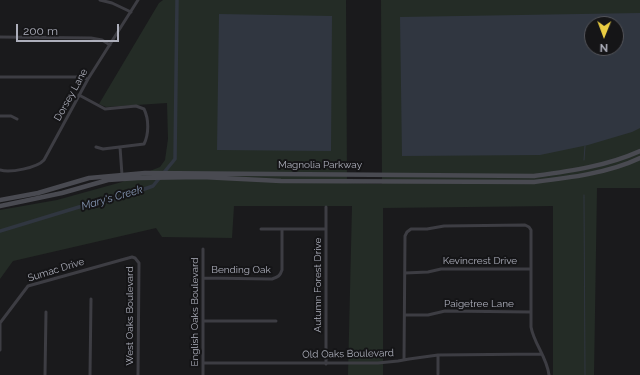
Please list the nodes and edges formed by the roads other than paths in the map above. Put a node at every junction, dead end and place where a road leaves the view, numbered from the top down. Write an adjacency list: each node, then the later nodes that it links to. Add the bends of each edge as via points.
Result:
1 (100, 0): 3 (street)
2 (138, 0): 3 (street, Dorsey Lane)
3 (131, 12): 5 (street, Dorsey Lane)
4 (0, 37): 5 (street, via 91,38)
5 (110, 45): 7 (street, Dorsey Lane)
6 (0, 77): 7 (street)
7 (88, 79): 8 (street, Dorsey Lane)
8 (79, 95): 12 (street, via 105,109 136,106 144,109 147,115 147,138 144,144); 17 (street, Dorsey Lane, via 41,163 12,171)
9 (0, 116): 10 (street)
10 (17, 119)
11 (96, 147): 12 (street)
12 (120, 147): 20 (street)
13 (640, 151): 15 (street, Magnolia Parkway)
14 (640, 158): 16 (street, Magnolia Parkway)
15 (615, 160): 16 (street); 23 (street, Magnolia Parkway)
16 (617, 166): 26 (street, Magnolia Parkway, via 570,178)
17 (0, 170)
18 (326, 174): 19 (street, Magnolia Parkway); 22 (street, Magnolia Parkway); 24 (street)
19 (390, 174): 23 (street, Magnolia Parkway); 25 (street)
20 (122, 175): 21 (street, Magnolia Parkway); 27 (street, Magnolia Parkway, via 89,178 38,193)
21 (146, 175): 22 (street, Magnolia Parkway); 28 (street, Magnolia Parkway, via 108,180)
22 (188, 175): 24 (street, Magnolia Parkway)
23 (541, 175): 26 (street)
24 (326, 181): 25 (street, Magnolia Parkway)
25 (390, 181): 26 (street, Magnolia Parkway)
26 (541, 181)
27 (0, 200)
28 (0, 206)
29 (326, 207): 32 (street, Autumn Forest Drive)
30 (261, 229): 31 (street)
31 (282, 229): 32 (street); 37 (street, Bending Oak, via 282,270 278,278)
32 (326, 229): 49 (street, Autumn Forest Drive)
33 (203, 250): 37 (street, English Oaks Boulevard)
34 (135, 258): 44 (street, Sumac Drive, via 130,257 28,286 0,323); 53 (street, West Oaks Boulevard, via 139,263)
35 (531, 269): 36 (street, Kevincrest Drive, via 441,269); 36 (street, via 530,228 525,225 444,226 406,232); 40 (street)
36 (405, 273): 41 (street)
37 (203, 278): 42 (street, English Oaks Boulevard)
38 (91, 299): 52 (street)
39 (46, 312): 51 (street)
40 (530, 312): 41 (street, Paigetree Lane, via 445,311 428,315); 45 (street, via 532,333)
41 (405, 315): 47 (street)
42 (203, 320): 43 (street); 48 (street, English Oaks Boulevard)
43 (276, 321)
44 (0, 350)
45 (542, 354): 46 (street, Old Oaks Boulevard); 55 (street)
46 (438, 355): 47 (street, Old Oaks Boulevard); 50 (street)
47 (404, 360): 49 (street, Old Oaks Boulevard, via 387,363)
48 (203, 363): 49 (street, Old Oaks Boulevard); 54 (street, English Oaks Boulevard)
49 (326, 364)
50 (438, 374)
51 (45, 375)
52 (90, 375)
53 (138, 375)
54 (203, 375)
55 (549, 375)

